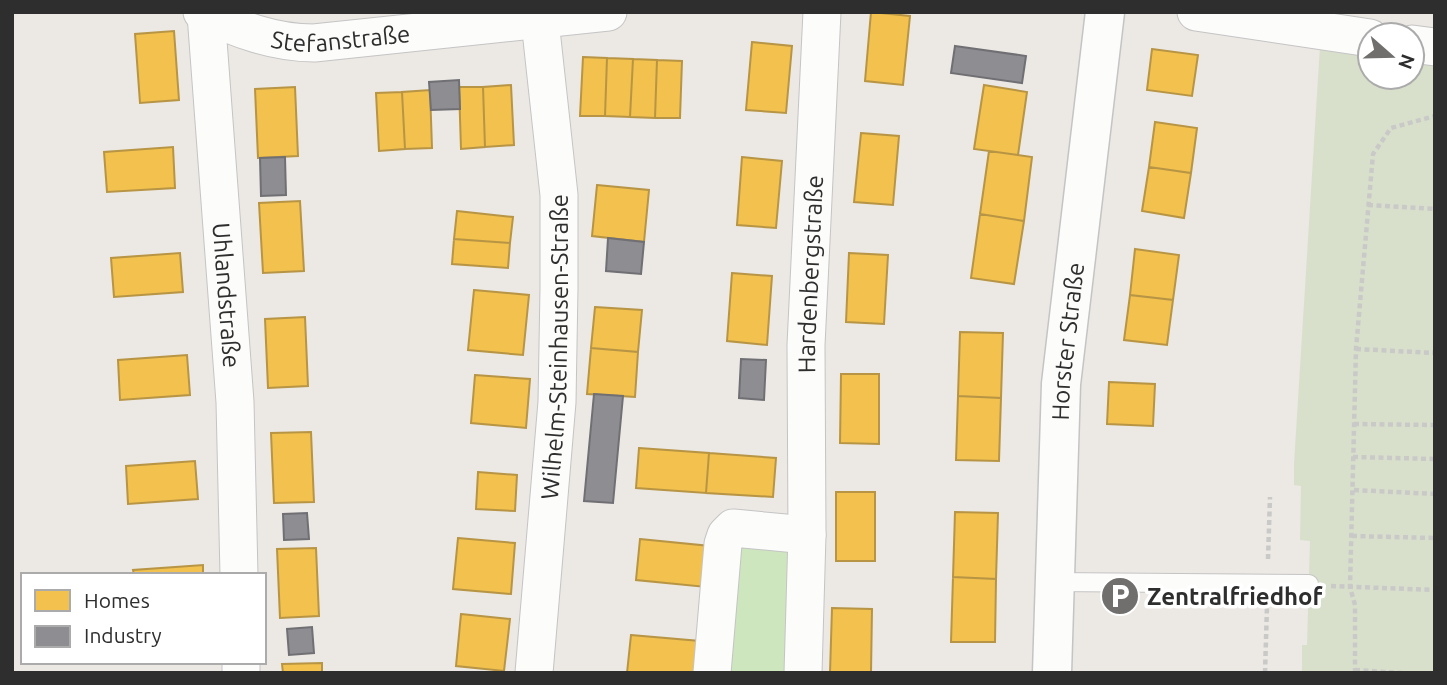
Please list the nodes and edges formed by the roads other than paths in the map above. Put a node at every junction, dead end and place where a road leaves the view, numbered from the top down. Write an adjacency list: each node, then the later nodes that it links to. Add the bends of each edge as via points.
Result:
1 (608, 12): 6 (street, Stefanstraße)
2 (822, 12): 8 (street, Hardenbergstraße, via 806,345)
3 (1105, 12): 10 (street, Horster Straße, via 1061,384)
4 (1196, 12): 7 (street)
5 (204, 13): 6 (street, Stefanstraße, via 290,43); 9 (street, Uhlandstraße, via 235,402)
6 (540, 21): 12 (street, Wilhelm-Steinhausen-Straße, via 559,195 559,288 557,401)
7 (1356, 36)
8 (807, 535): 13 (street, via 745,527 733,528 726,535); 14 (street, Hardenbergstraße)
9 (239, 573)
10 (1053, 582): 11 (lane); 15 (street, Horster Straße)
11 (1309, 584)
12 (534, 673)
13 (712, 673)
14 (803, 673)
15 (1052, 673)

